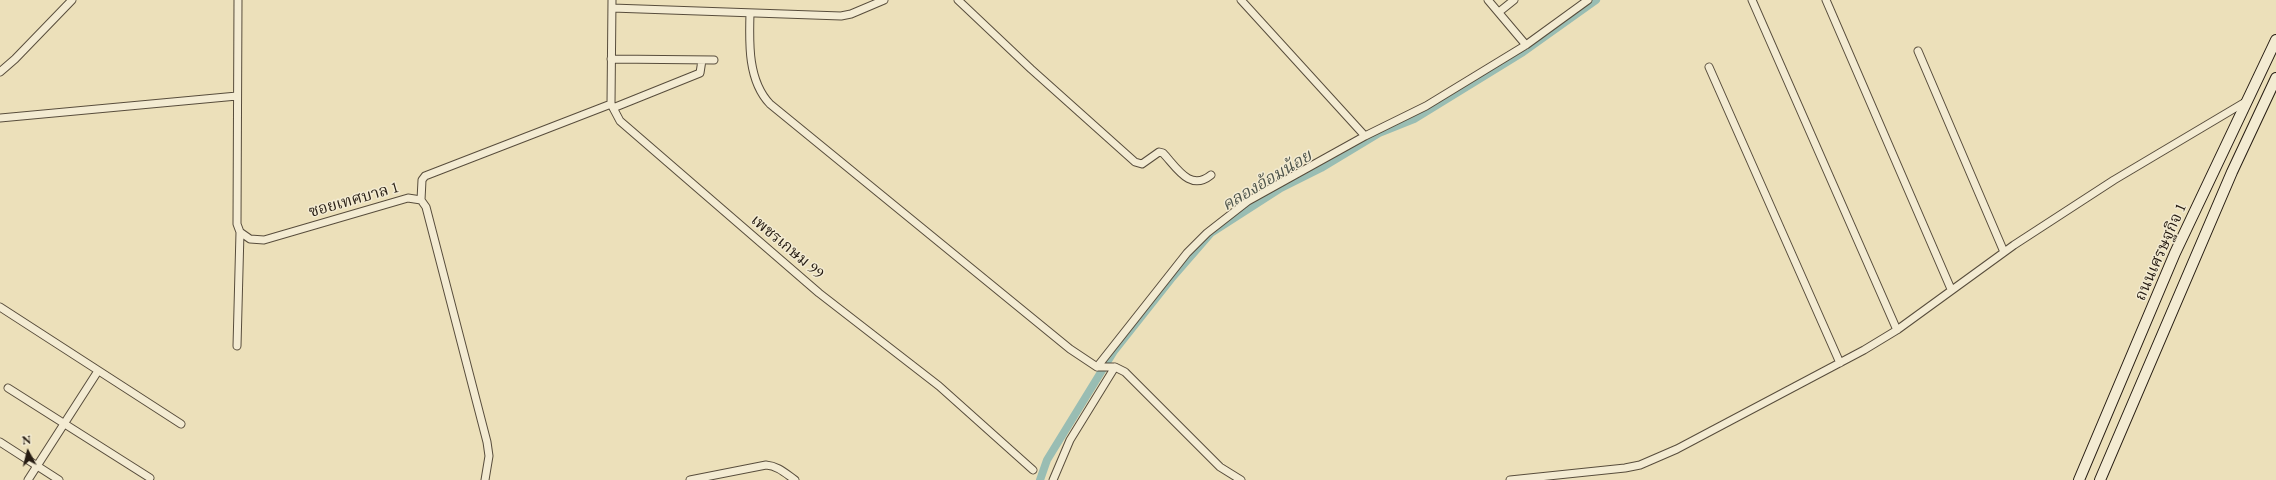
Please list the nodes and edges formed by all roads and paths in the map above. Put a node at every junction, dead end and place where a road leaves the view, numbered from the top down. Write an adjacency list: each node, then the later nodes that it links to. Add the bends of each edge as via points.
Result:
1 (72, 0): 22 (street)
2 (238, 0): 24 (street)
3 (612, 0): 12 (street)
4 (884, 0): 14 (street, via 841,16)
5 (958, 0): 29 (street, via 1135,162 1142,164 1159,152 1192,181 1201,182)
6 (1240, 0): 28 (street)
7 (1488, 0): 13 (street)
8 (1514, 0): 13 (street)
9 (1588, 0): 16 (street)
10 (1752, 0): 35 (street)
11 (1826, 0): 33 (street)
12 (612, 8): 14 (street); 18 (street)
13 (1498, 12): 16 (street)
14 (750, 13): 38 (street, via 749,42 758,90 770,104 1070,349)
15 (2276, 40): 25 (main road, ถนนเศรษฐกิจ 1)
16 (1526, 45): 28 (street, via 1421,109)
17 (1918, 51): 32 (street)
18 (611, 59): 19 (street); 26 (street)
19 (702, 60): 20 (street); 26 (street, via 700,73)
20 (714, 60)
21 (1709, 67): 37 (street)
22 (0, 72)
23 (2276, 78): 57 (main road, ถนนเศรษฐกิจ 1, via 2232,172)
24 (238, 96): 27 (street); 31 (street, via 237,224)
25 (2249, 100): 32 (street, via 2114,180); 56 (main road, ถนนเศรษฐกิจ 1, via 2175,253)
26 (612, 106): 30 (street, via 425,176 422,180); 46 (street, เพชรเกษม 99, via 628,130 819,293 939,386)
27 (0, 118)
28 (1365, 136): 38 (street, via 1248,201 1207,233 1187,253)
29 (1211, 175)
30 (422, 200): 31 (street, ซอยเทศบาล 1, via 408,198 264,240 250,239); 50 (street, ซอยเทศบาล 1, via 426,207 486,442 489,456)
31 (240, 232): 36 (street)
32 (2004, 252): 33 (street)
33 (1951, 289): 35 (street)
34 (0, 307): 40 (street)
35 (1897, 330): 37 (street)
36 (238, 346)
37 (1840, 363): 55 (street, via 1677,449 1640,465)
38 (1098, 367): 39 (street)
39 (1114, 367): 53 (street, via 1070,440); 54 (street, via 1130,377 1220,467)
40 (98, 371): 42 (street); 43 (street)
41 (8, 388): 42 (street)
42 (64, 424): 45 (street); 47 (street)
43 (181, 424)
44 (0, 442): 45 (street)
45 (37, 466): 48 (street); 49 (street)
46 (1033, 470)
47 (150, 478)
48 (28, 480)
49 (59, 480)
50 (486, 480)
51 (690, 480): 52 (street, via 774,466)
52 (795, 480)
53 (1053, 480)
54 (1241, 480)
55 (1510, 480)
56 (2079, 480)
57 (2100, 480)

